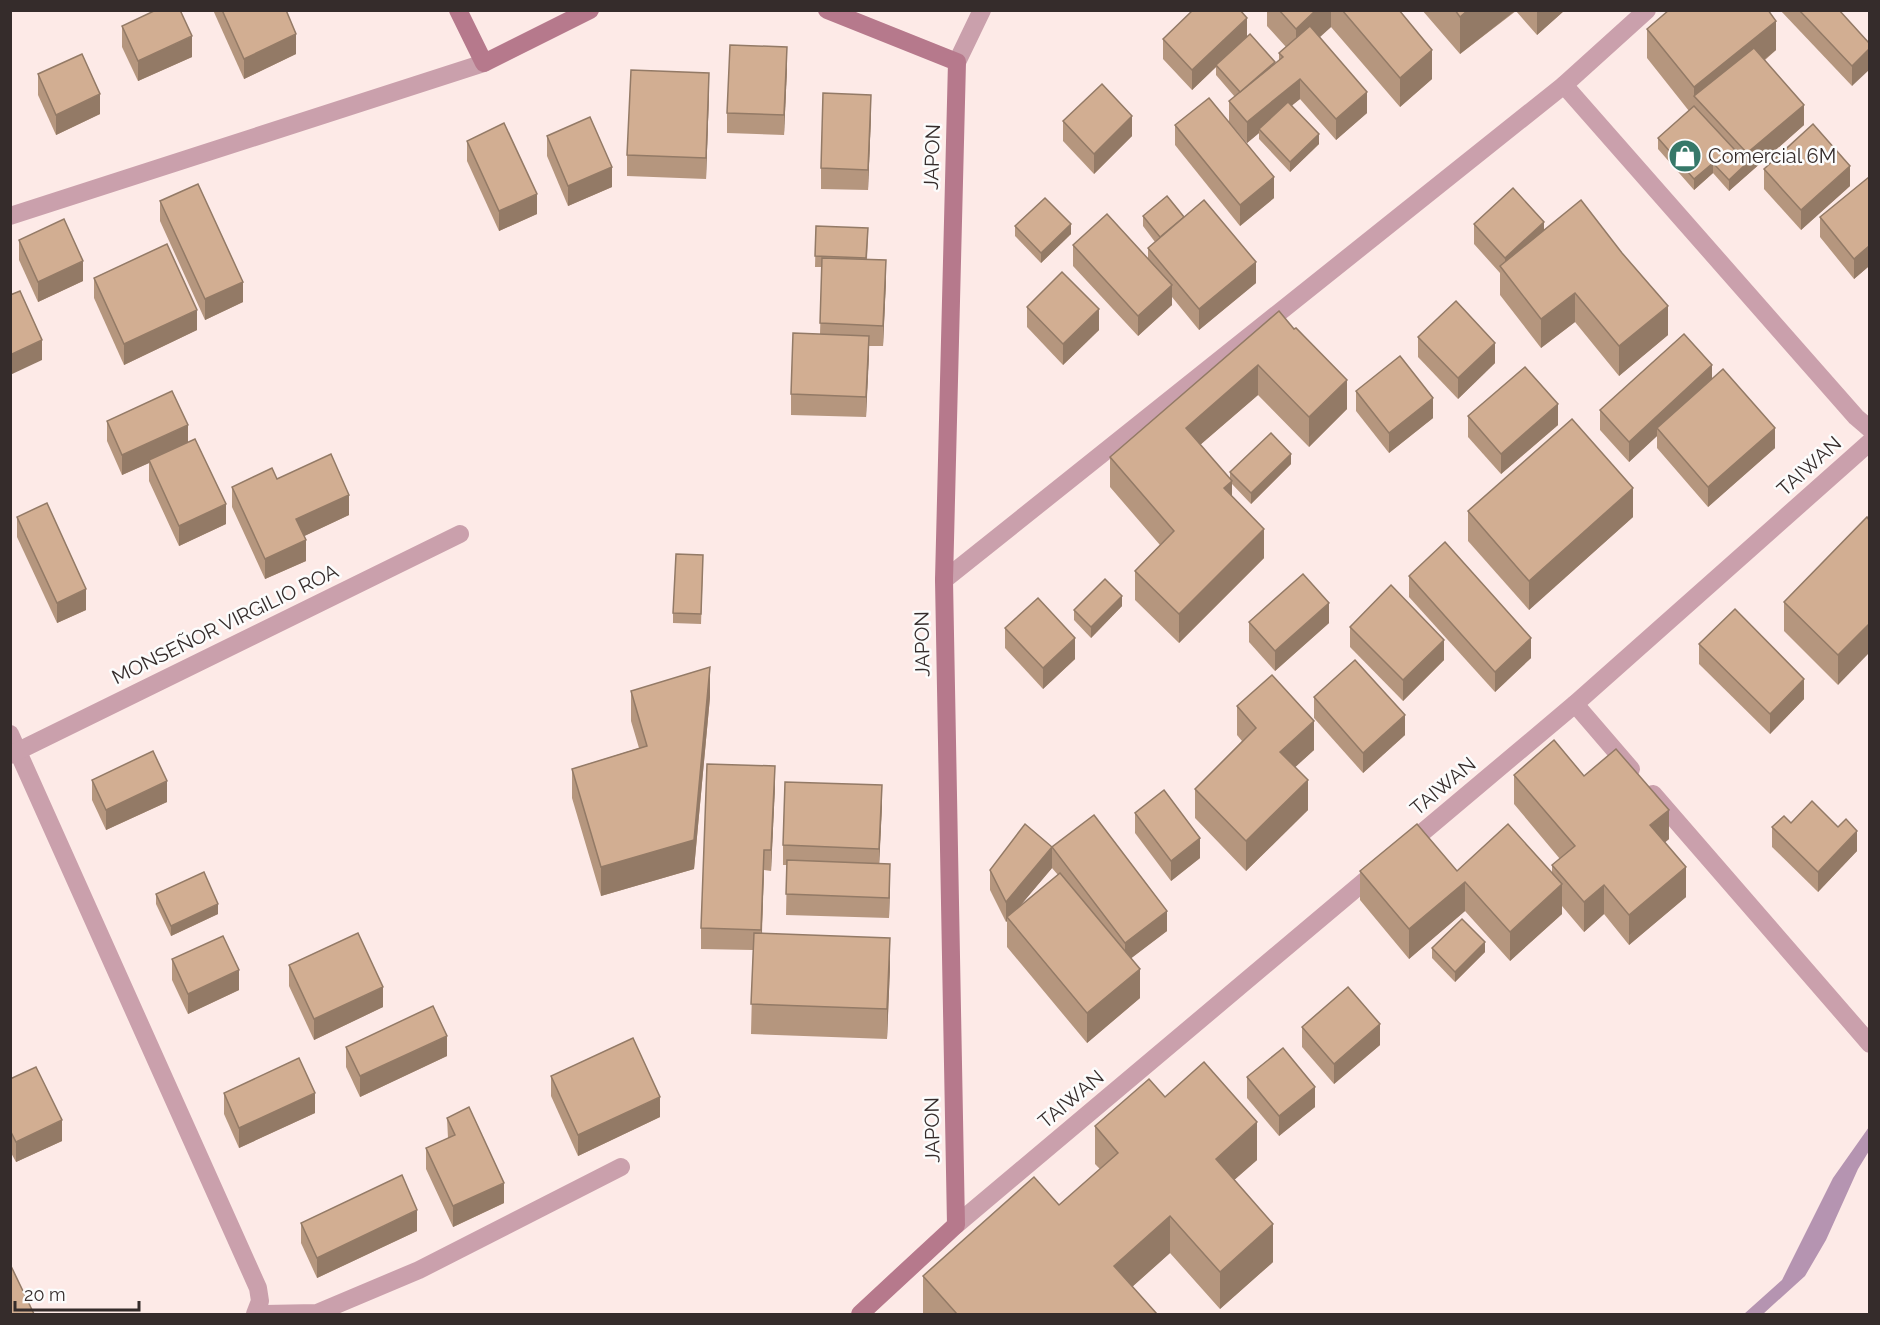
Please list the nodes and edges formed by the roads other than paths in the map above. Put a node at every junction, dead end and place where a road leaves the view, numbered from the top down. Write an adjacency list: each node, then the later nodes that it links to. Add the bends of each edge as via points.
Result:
1 (458, 10): 7 (street)
2 (590, 10): 7 (street)
3 (827, 10): 6 (street)
4 (982, 10): 6 (street)
5 (1647, 10): 8 (street)
6 (957, 62): 13 (street, JAPON)
7 (484, 63): 9 (street)
8 (1564, 85): 10 (street); 13 (street)
9 (12, 210)
10 (1869, 429)
11 (1869, 442): 14 (street, TAIWAN)
12 (460, 534): 16 (street, MONSEÑOR VIRGILIO ROA)
13 (944, 580): 19 (street, JAPON)
14 (1575, 704): 17 (street); 19 (street, TAIWAN)
15 (10, 734): 16 (street)
16 (14, 753): 20 (street, via 258,1288 260,1301)
17 (1869, 1044)
18 (621, 1167): 21 (street, via 419,1270 317,1313)
19 (956, 1225): 22 (street)
20 (255, 1314)
21 (264, 1314)
22 (860, 1314)

